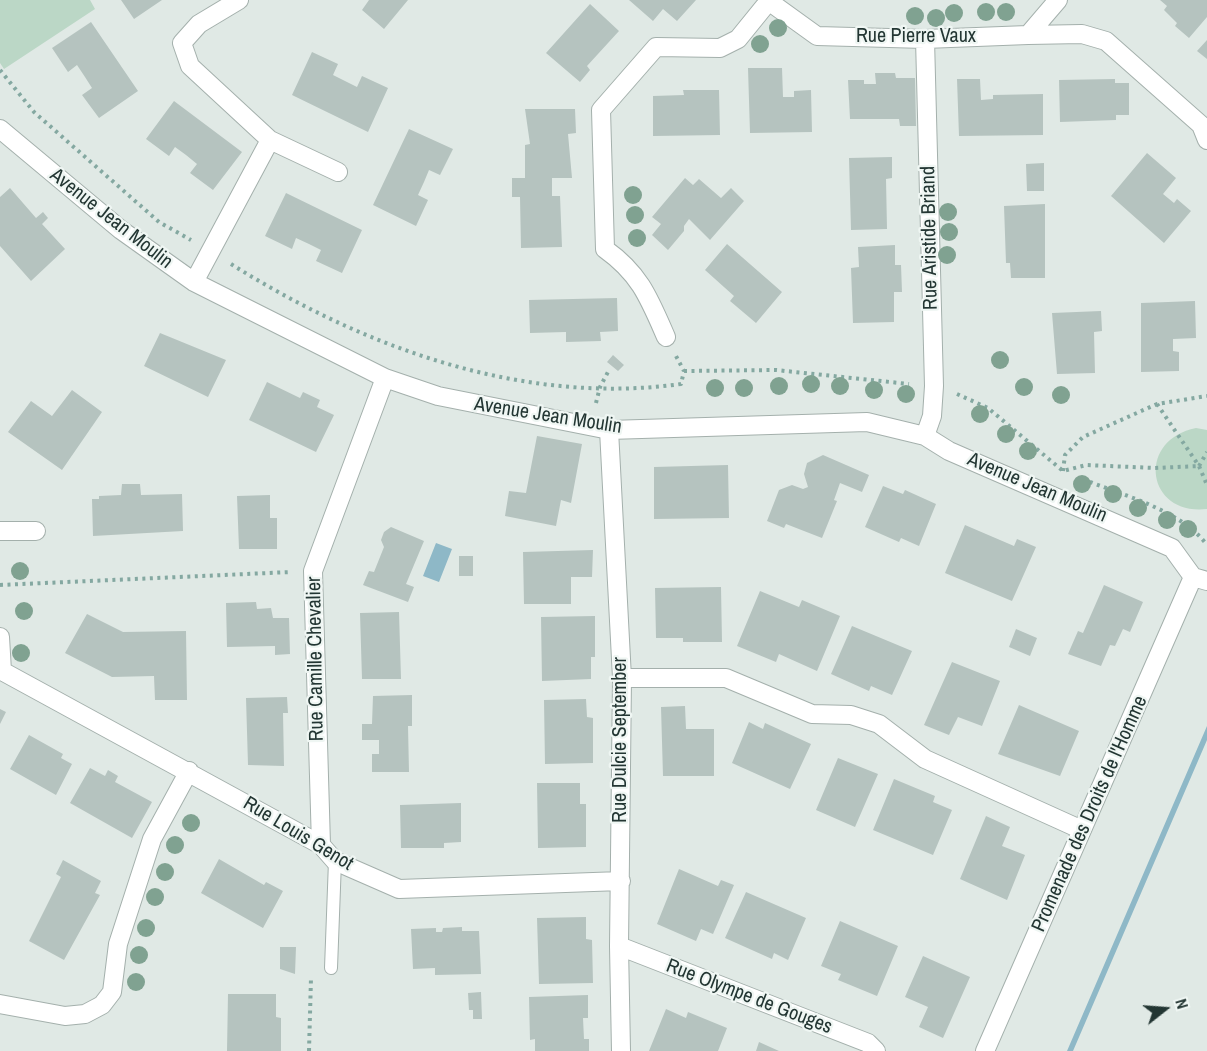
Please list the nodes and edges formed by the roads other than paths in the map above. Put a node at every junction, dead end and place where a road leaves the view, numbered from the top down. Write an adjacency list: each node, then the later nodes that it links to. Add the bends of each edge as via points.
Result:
1 (240, 0): 7 (street, via 199,24 182,43 190,66)
2 (1058, 0): 4 (street)
3 (767, 1): 5 (street, Rue Pierre Vaux, via 817,36); 11 (street, via 738,39 720,48 656,47 601,111 605,249 626,264 645,288)
4 (1028, 36): 5 (street, Rue Pierre Vaux); 8 (street, Rue Pierre Vaux, via 1082,34 1106,41 1201,125)
5 (925, 39): 14 (street, Rue Aristide Briand, via 934,386 932,416)
6 (0, 129): 10 (street, Avenue Jean Moulin, via 121,230)
7 (270, 140): 9 (street); 10 (street)
8 (1207, 140)
9 (338, 171)
10 (194, 282): 12 (street, Avenue Jean Moulin)
11 (666, 337)
12 (386, 378): 13 (street, Avenue Jean Moulin, via 438,396); 22 (street, Rue Camille Chevalier, via 313,571)
13 (600, 428): 14 (street, Avenue Jean Moulin, via 867,422); 19 (street, Rue Dulcie September)
14 (925, 436): 17 (street, Avenue Jean Moulin, via 950,451 1172,548)
15 (0, 531): 16 (street)
16 (36, 531)
17 (1200, 579): 21 (street, Promenade des Droits de l'Homme)
18 (0, 637): 20 (street, Rue Louis Genot, via 2,671)
19 (622, 678): 21 (street, via 726,678 812,714 851,715 870,721 925,759); 24 (street, Rue Dulcie September)
20 (189, 771): 22 (street, Rue Louis Genot); 27 (street, via 152,839 118,944 112,992 102,1005 85,1014 66,1016)
21 (1082, 830): 30 (street, Promenade des Droits de l'Homme)
22 (321, 845): 23 (street, Rue Louis Genot)
23 (335, 861): 24 (street, Rue Louis Genot, via 399,889); 26 (lane)
24 (621, 881): 25 (street, Rue Dulcie September)
25 (619, 946): 28 (street, Rue Dulcie September); 29 (street, Rue Olympe de Gouges, via 868,1043)
26 (331, 968)
27 (0, 1004)
28 (621, 1051)
29 (876, 1051)
30 (985, 1051)

